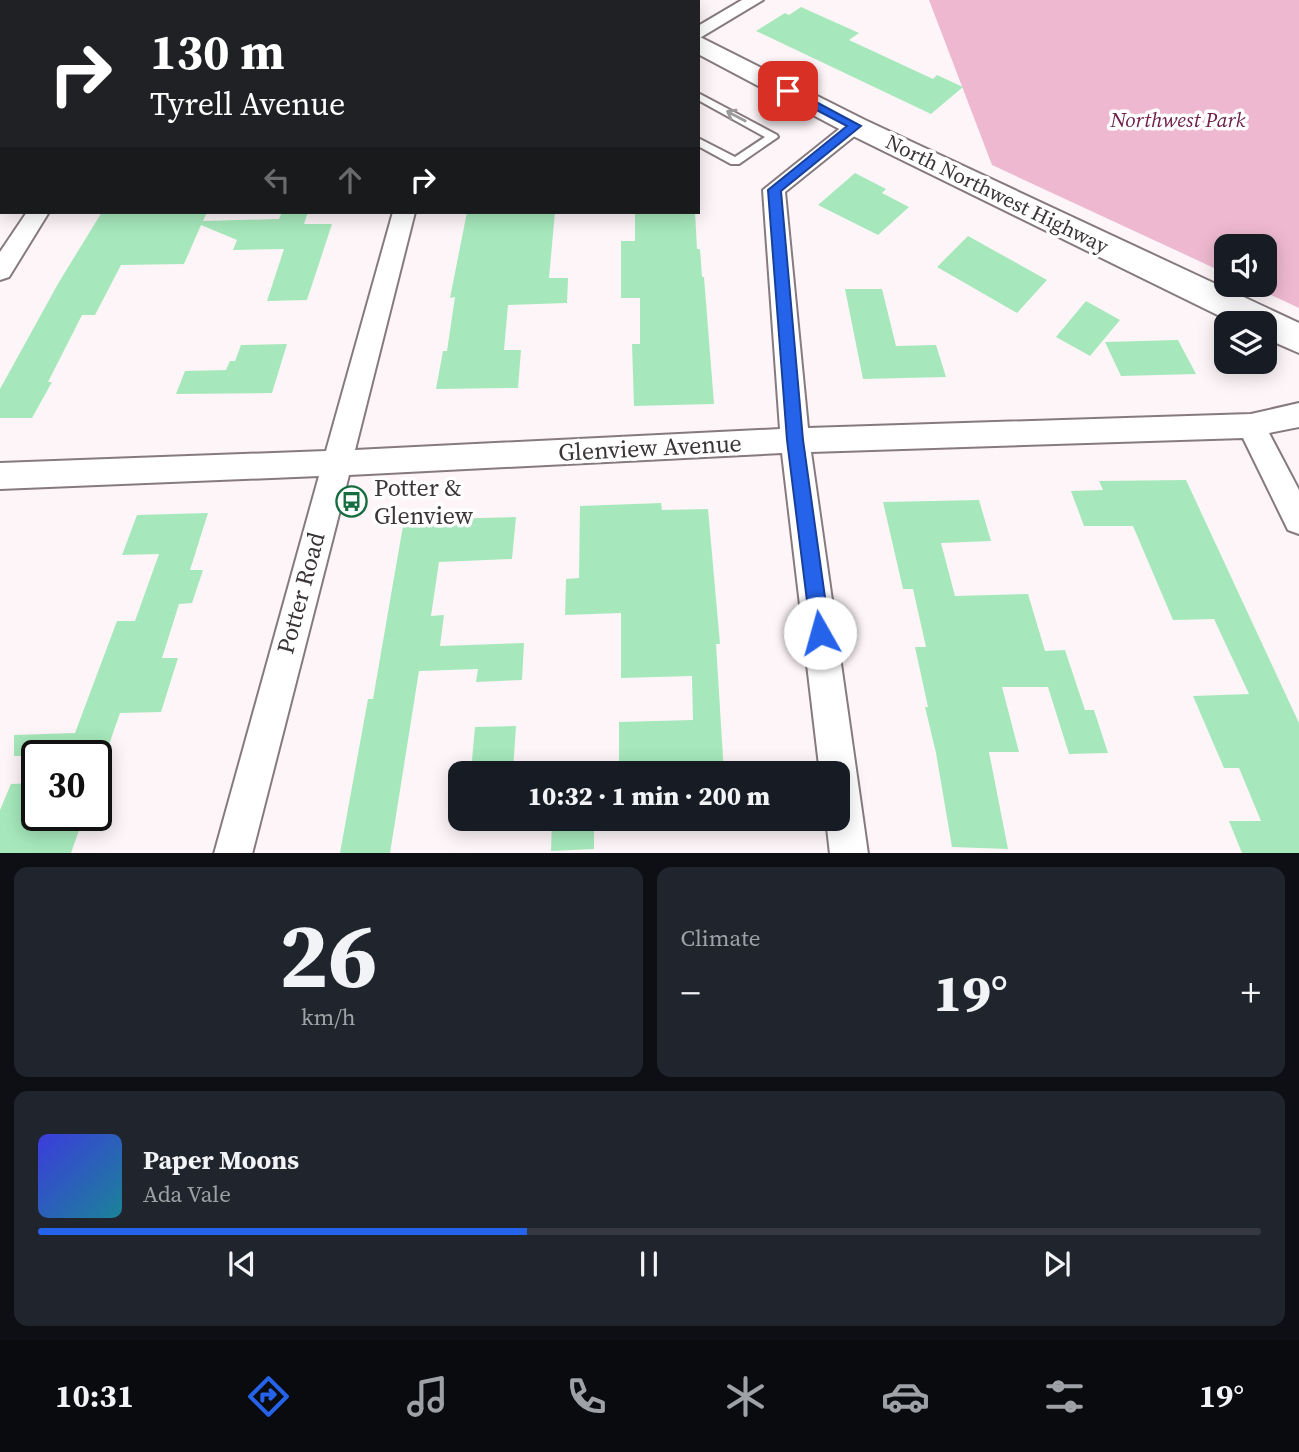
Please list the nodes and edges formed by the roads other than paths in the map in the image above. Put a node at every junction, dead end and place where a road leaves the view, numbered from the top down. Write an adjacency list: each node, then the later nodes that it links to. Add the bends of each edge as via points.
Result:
1 (754, 0): 2 (street)
2 (700, 33)
3 (700, 45): 5 (main road, North Northwest Highway)
4 (700, 97): 6 (lane, one-way to 4, via 735,162 773,137)
5 (855, 126): 10 (main road, North Northwest Highway); 13 (street, via 774,190)
6 (700, 142)
7 (37, 214): 9 (street)
8 (403, 214): 14 (street, Potter Road)
9 (0, 271)
10 (1299, 340)
11 (1299, 415): 12 (street, Glenview Avenue)
12 (1251, 426): 13 (street, Glenview Avenue); 16 (street)
13 (795, 440): 14 (street, Glenview Avenue); 18 (street)
14 (336, 463): 15 (street, Glenview Avenue); 17 (street, Potter Road)
15 (0, 476)
16 (1299, 520)
17 (233, 853)
18 (849, 853)

